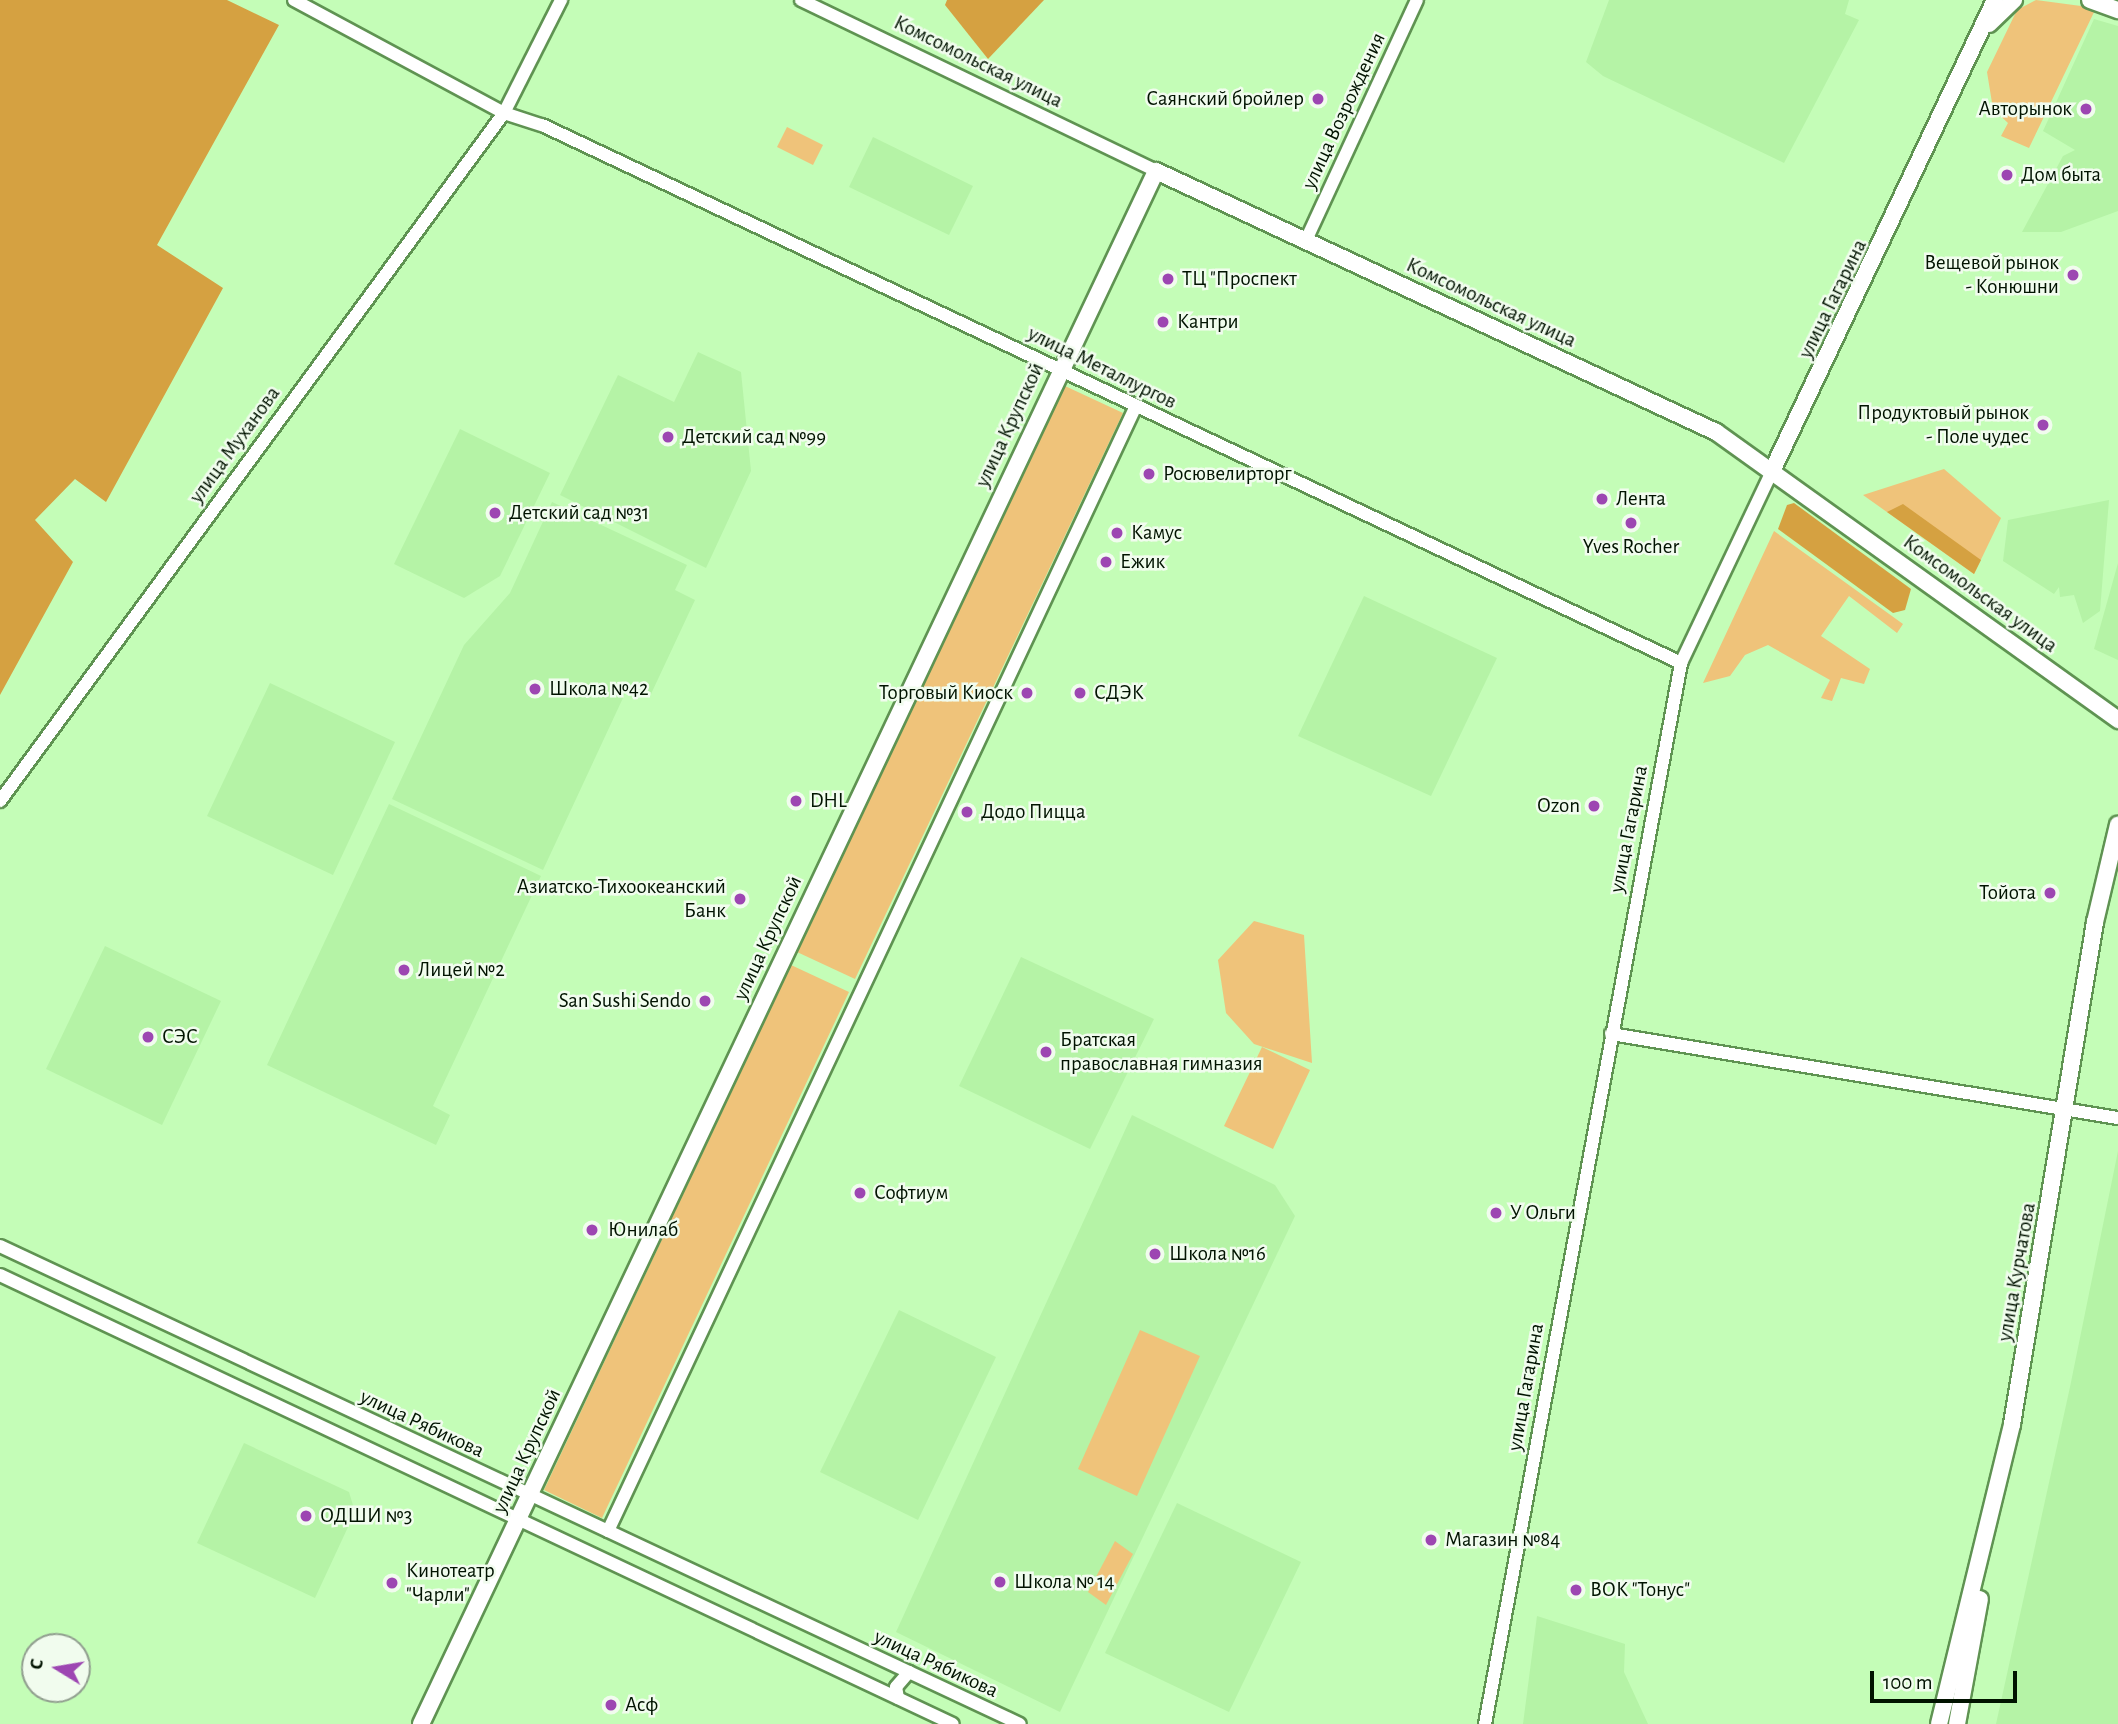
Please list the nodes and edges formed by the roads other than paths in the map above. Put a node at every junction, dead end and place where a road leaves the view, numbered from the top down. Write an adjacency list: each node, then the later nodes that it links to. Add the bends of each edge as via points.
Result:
1 (294, 0): 10 (street, улица Металлургов)
2 (561, 0): 10 (street, улица Муханова)
3 (801, 0): 11 (street, Комсомольская улица)
4 (1417, 0): 12 (street, улица Возрождения)
5 (1995, 0): 9 (main road, улица Гагарина)
6 (2014, 0): 9 (main road)
7 (2090, 0): 8 (main road)
8 (2118, 10)
9 (1982, 30): 15 (main road, улица Гагарина)
10 (504, 113): 13 (street, улица Металлургов, via 542,125); 18 (street, улица Муханова)
11 (1156, 171): 12 (main road, Комсомольская улица); 13 (main road, улица Крупской)
12 (1307, 238): 15 (main road, Комсомольская улица, via 1716,432)
13 (1060, 368): 14 (street, улица Металлургов); 25 (main road, улица Крупской)
14 (1136, 405): 16 (street, улица Металлургов); 28 (street)
15 (1773, 469): 16 (street, улица Гагарина); 17 (main road, Комсомольская улица)
16 (1681, 663): 20 (street, улица Гагарина)
17 (2118, 720)
18 (0, 801)
19 (2118, 825): 21 (main road, улица Курчатова, via 2095,922)
20 (1611, 1034): 21 (street); 34 (street, улица Гагарина)
21 (2065, 1113): 22 (street); 26 (main road, улица Курчатова)
22 (2118, 1118)
23 (0, 1246): 25 (street, улица Рябикова)
24 (0, 1275): 27 (street)
25 (529, 1496): 27 (main road, улица Крупской); 28 (street, улица Рябикова)
26 (1995, 1507): 35 (main road, улица Курчатова); 36 (main road)
27 (517, 1519): 30 (street); 31 (main road, улица Крупской)
28 (608, 1531): 29 (street, улица Рябикова)
29 (909, 1672): 30 (street, via 896,1687); 33 (street, улица Рябикова)
30 (898, 1698): 32 (street)
31 (421, 1724)
32 (953, 1724)
33 (1020, 1724)
34 (1485, 1724)
35 (1939, 1724)
36 (1957, 1724)

